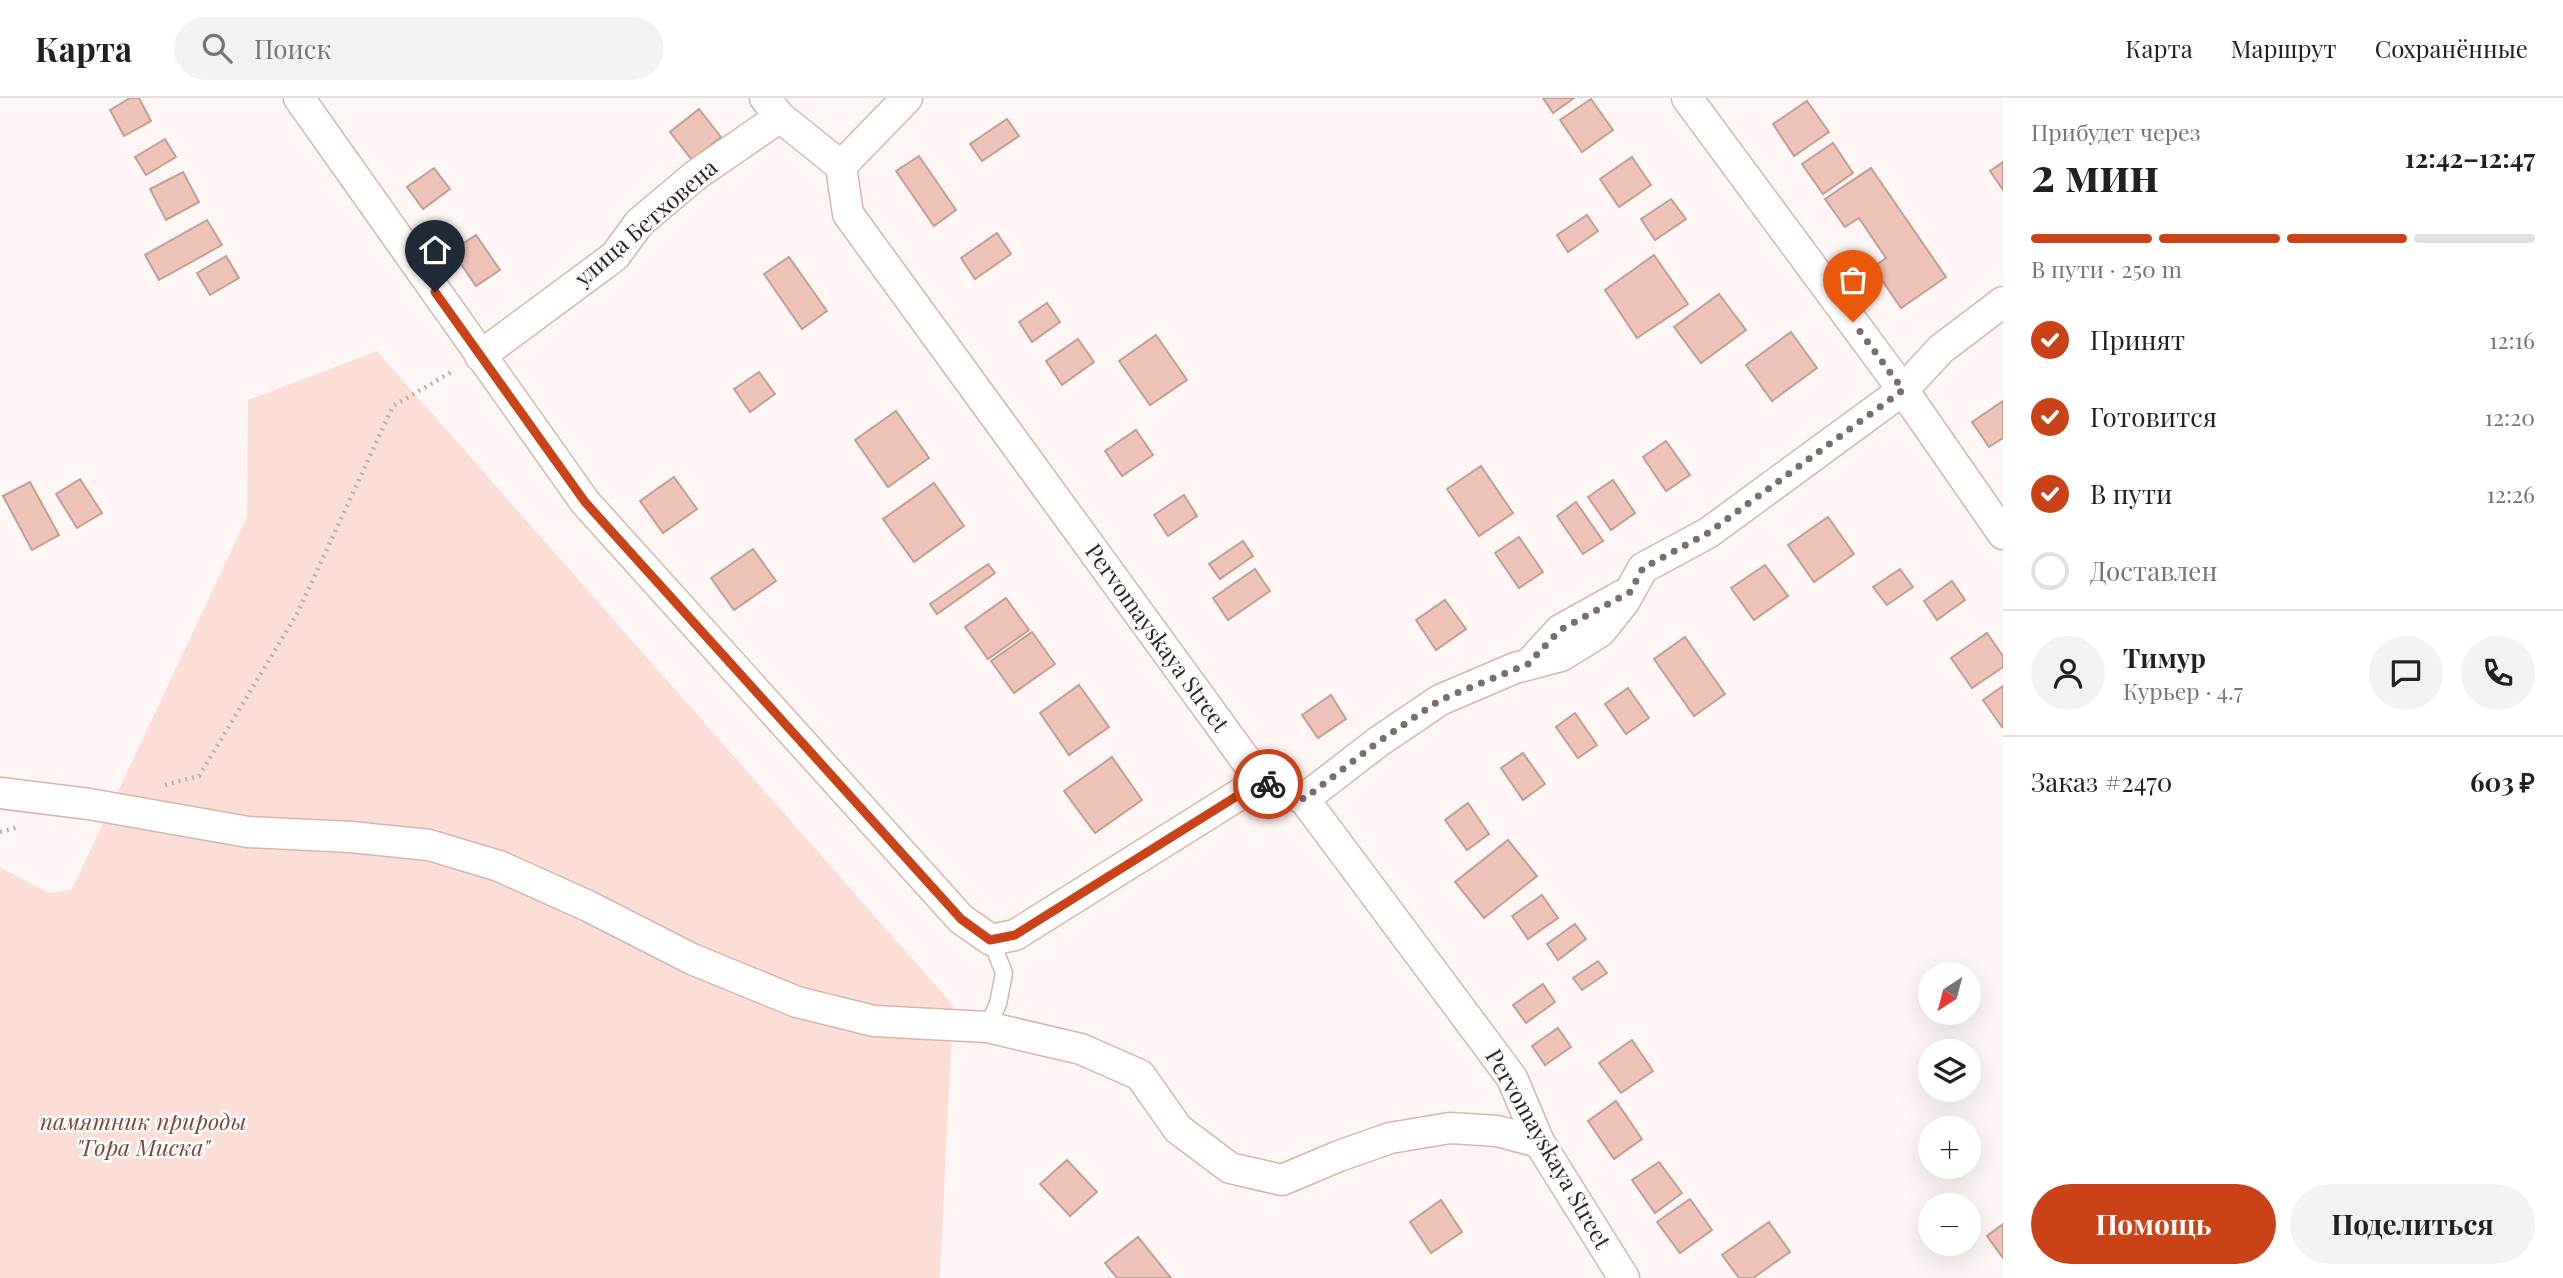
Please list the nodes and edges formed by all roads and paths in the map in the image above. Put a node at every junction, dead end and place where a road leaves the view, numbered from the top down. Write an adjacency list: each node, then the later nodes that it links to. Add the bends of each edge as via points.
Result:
1 (299, 98): 7 (street)
2 (906, 98): 5 (street)
3 (1687, 98): 8 (street)
4 (773, 108): 5 (street); 7 (street, улица Бетховена, via 639,223 615,256)
5 (841, 166): 10 (street, Pervomayskaya Street, via 848,214)
6 (2003, 302): 8 (street, via 1941,349)
7 (480, 356): 11 (path, via 393,406 299,612 199,776); 16 (street, via 585,502 961,919)
8 (1903, 390): 9 (street); 13 (street, via 1708,533 1643,568 1600,632 1561,656 1528,664 1440,700)
9 (2003, 534)
10 (1261, 781): 13 (street); 16 (street, via 1015,935)
11 (162, 786)
12 (0, 793): 17 (street, via 248,832 429,845 499,866 692,959 797,1002 874,1021)
13 (1304, 799): 18 (street, Pervomayskaya Street, via 1513,1079)
14 (29, 824): 15 (path)
15 (0, 832)
16 (990, 940): 17 (lane, via 1003,973 998,1004)
17 (987, 1027): 18 (street, via 1081,1049 1140,1075 1178,1129 1230,1168 1282,1181 1390,1138 1450,1128 1497,1131)
18 (1539, 1142): 19 (street, Pervomayskaya Street)
19 (1625, 1278)

